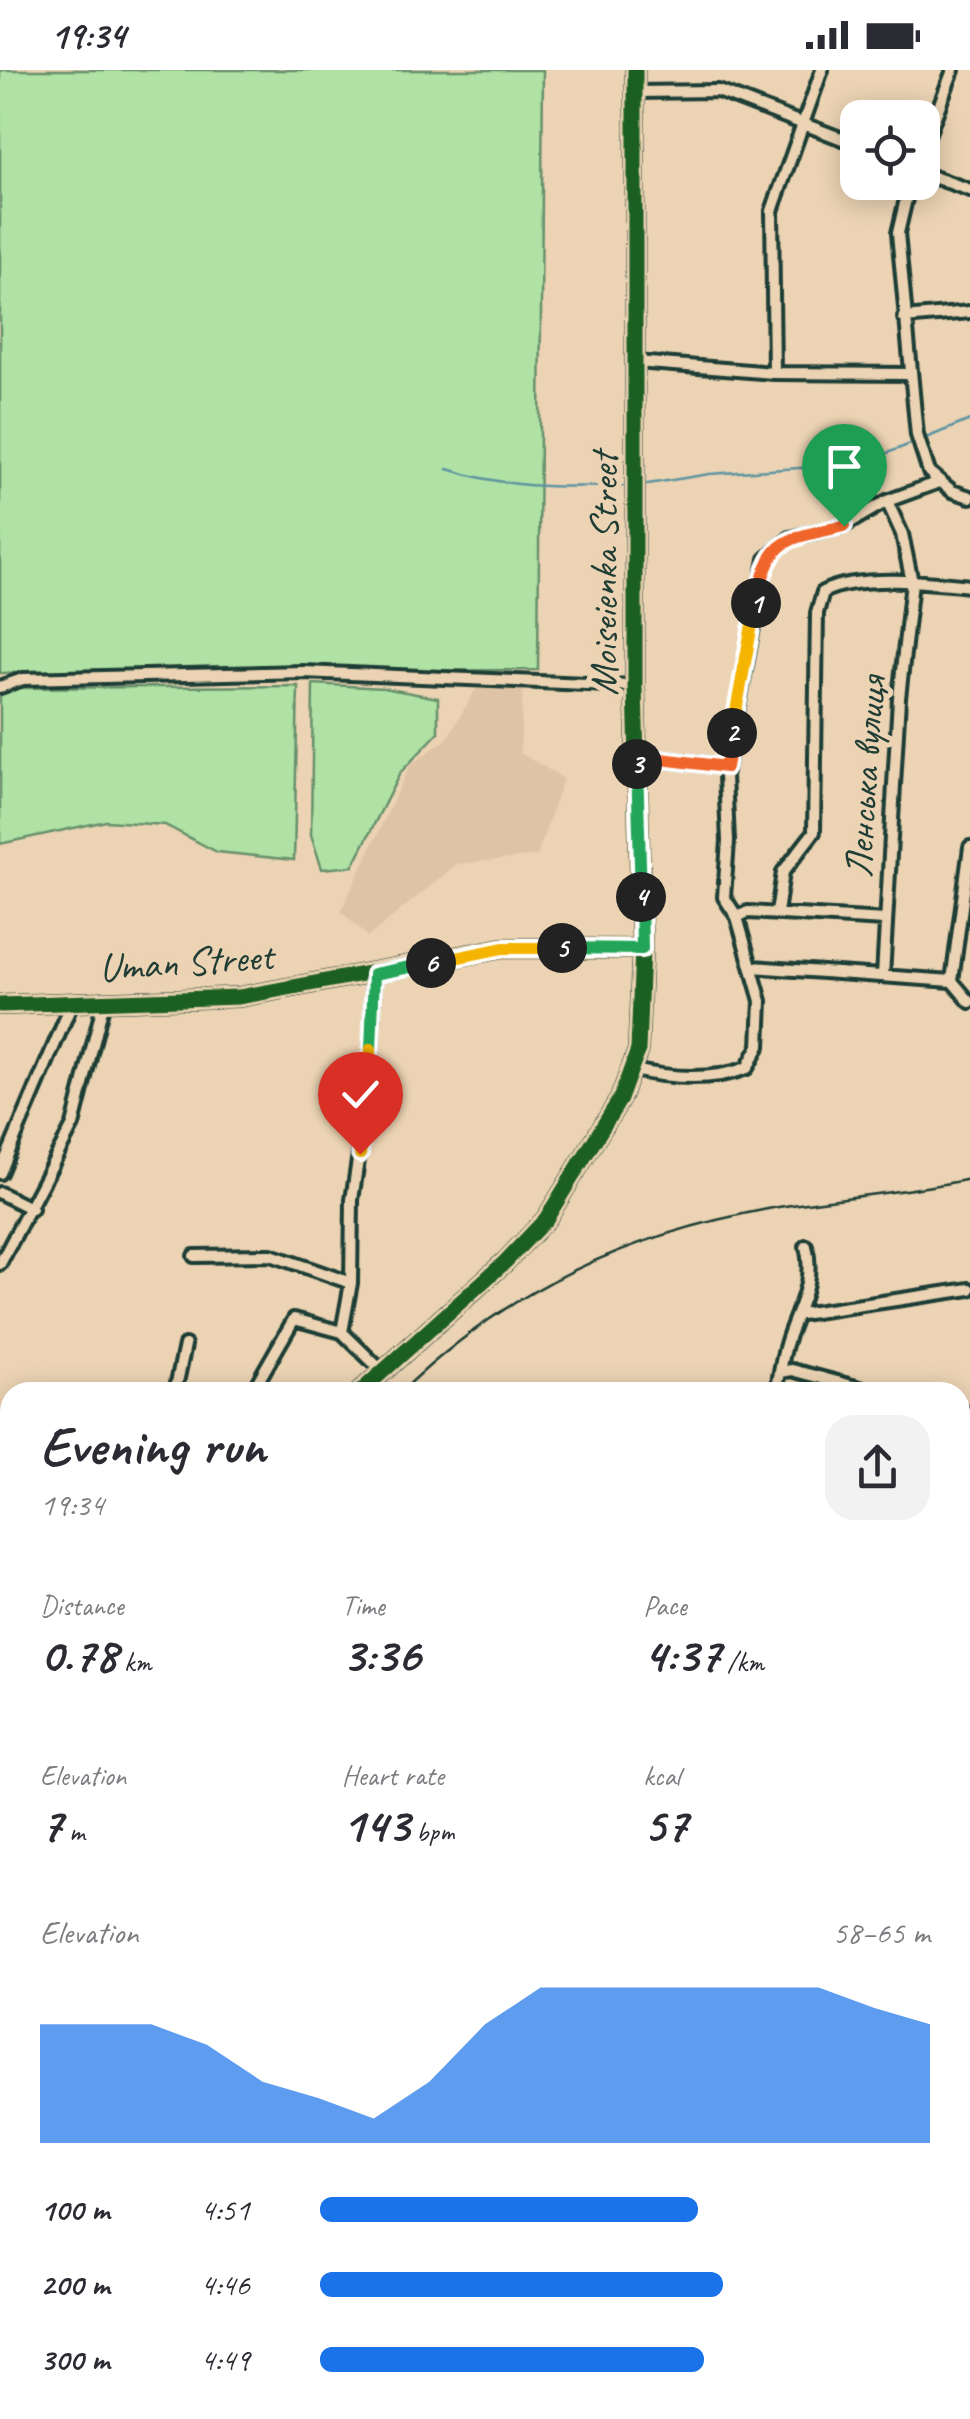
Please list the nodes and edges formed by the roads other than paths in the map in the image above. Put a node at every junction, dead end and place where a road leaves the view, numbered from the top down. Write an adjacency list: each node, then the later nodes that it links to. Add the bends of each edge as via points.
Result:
1 (635, 70): 4 (street, Moiseienka Street)
2 (822, 70): 6 (street)
3 (954, 70): 5 (street)
4 (635, 92): 6 (street, via 718,90); 13 (street, Moiseienka Street)
5 (940, 105)
6 (802, 122): 7 (street); 14 (street, via 772,211)
7 (840, 138)
8 (940, 179): 9 (street)
9 (970, 190)
10 (906, 200): 12 (street, via 898,234)
11 (970, 312): 12 (street)
12 (904, 318): 15 (street)
13 (636, 362): 14 (street); 21 (street, Moiseienka Street)
14 (774, 373): 15 (street)
15 (909, 374): 16 (street, via 920,452)
16 (939, 482): 17 (street); 18 (street)
17 (970, 497)
18 (887, 501): 19 (street, Ленська вулиця); 24 (street, via 844,526 790,538 766,559)
19 (912, 582): 20 (street); 26 (street, via 823,592 817,613 814,832 783,872); 28 (street, Ленська вулиця)
20 (970, 586)
21 (636, 686): 22 (street, via 303,672 22,679); 23 (street, Moiseienka Street)
22 (0, 687)
23 (637, 756): 24 (street); 29 (street, Moiseienka Street)
24 (726, 767): 27 (street, via 722,882)
25 (970, 846): 33 (street)
26 (777, 913): 27 (street); 28 (street)
27 (737, 917): 30 (street)
28 (885, 920): 32 (street, Ленська вулиця)
29 (642, 949): 31 (street, Uman Street, via 503,948); 38 (street, Moiseienka Street, via 642,1030)
30 (752, 966): 32 (street); 38 (street, via 760,1030 747,1068 676,1076)
31 (374, 974): 35 (street, Uman Street, via 239,997); 45 (street, via 370,1081 352,1200)
32 (883, 976): 33 (street)
33 (952, 981): 36 (street)
34 (73, 1001): 35 (street, Uman Street); 37 (street, Uman Street); 39 (street)
35 (104, 1001): 41 (street, via 73,1125)
36 (970, 1002)
37 (0, 1005)
38 (634, 1070): 50 (street, Moiseienka Street, via 546,1219)
39 (0, 1174)
40 (0, 1193): 41 (street)
41 (32, 1209): 44 (street)
42 (806, 1246): 47 (street, via 811,1266)
43 (194, 1256): 45 (street, via 272,1255)
44 (0, 1264)
45 (351, 1283): 48 (street)
46 (970, 1289): 47 (street)
47 (801, 1314): 51 (street, via 788,1336)
48 (342, 1332): 50 (street); 53 (street, via 294,1319)
49 (185, 1344): 52 (street)
50 (383, 1372): 54 (street, Moiseienka Street)
51 (781, 1372): 55 (street); 56 (street)
52 (177, 1382)
53 (258, 1382)
54 (372, 1382)
55 (778, 1382)
56 (838, 1382)

